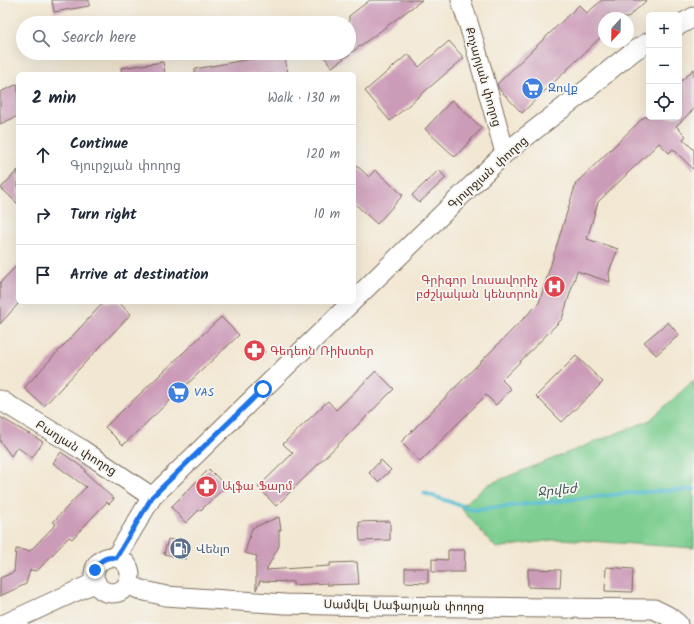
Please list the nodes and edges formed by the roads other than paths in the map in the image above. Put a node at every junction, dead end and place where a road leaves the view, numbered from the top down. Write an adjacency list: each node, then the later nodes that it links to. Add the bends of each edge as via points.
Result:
1 (461, 0): 5 (main road, Քոչարյան փողոց)
2 (694, 17): 3 (main road)
3 (682, 23)
4 (646, 44): 5 (main road, Գյուրջյան փողոց)
5 (505, 153): 6 (main road, Գյուրջյան փողոց)
6 (356, 298)
7 (350, 304): 9 (main road, Գյուրջյան փողոց)
8 (0, 400): 9 (main road, Բաղյան փողոց, via 81,449)
9 (152, 497): 10 (main road, Գյուրջյան փողոց)
10 (116, 558): 11 (main road, via 105,558 100,561 95,570); 12 (main road, via 126,563 130,574)
11 (96, 582): 12 (main road, via 108,592 119,591); 13 (main road)
12 (127, 584): 14 (main road, Սամվել Սաֆարյան փողոց, via 166,596 285,604 654,609)
13 (5, 624)
14 (678, 624)

